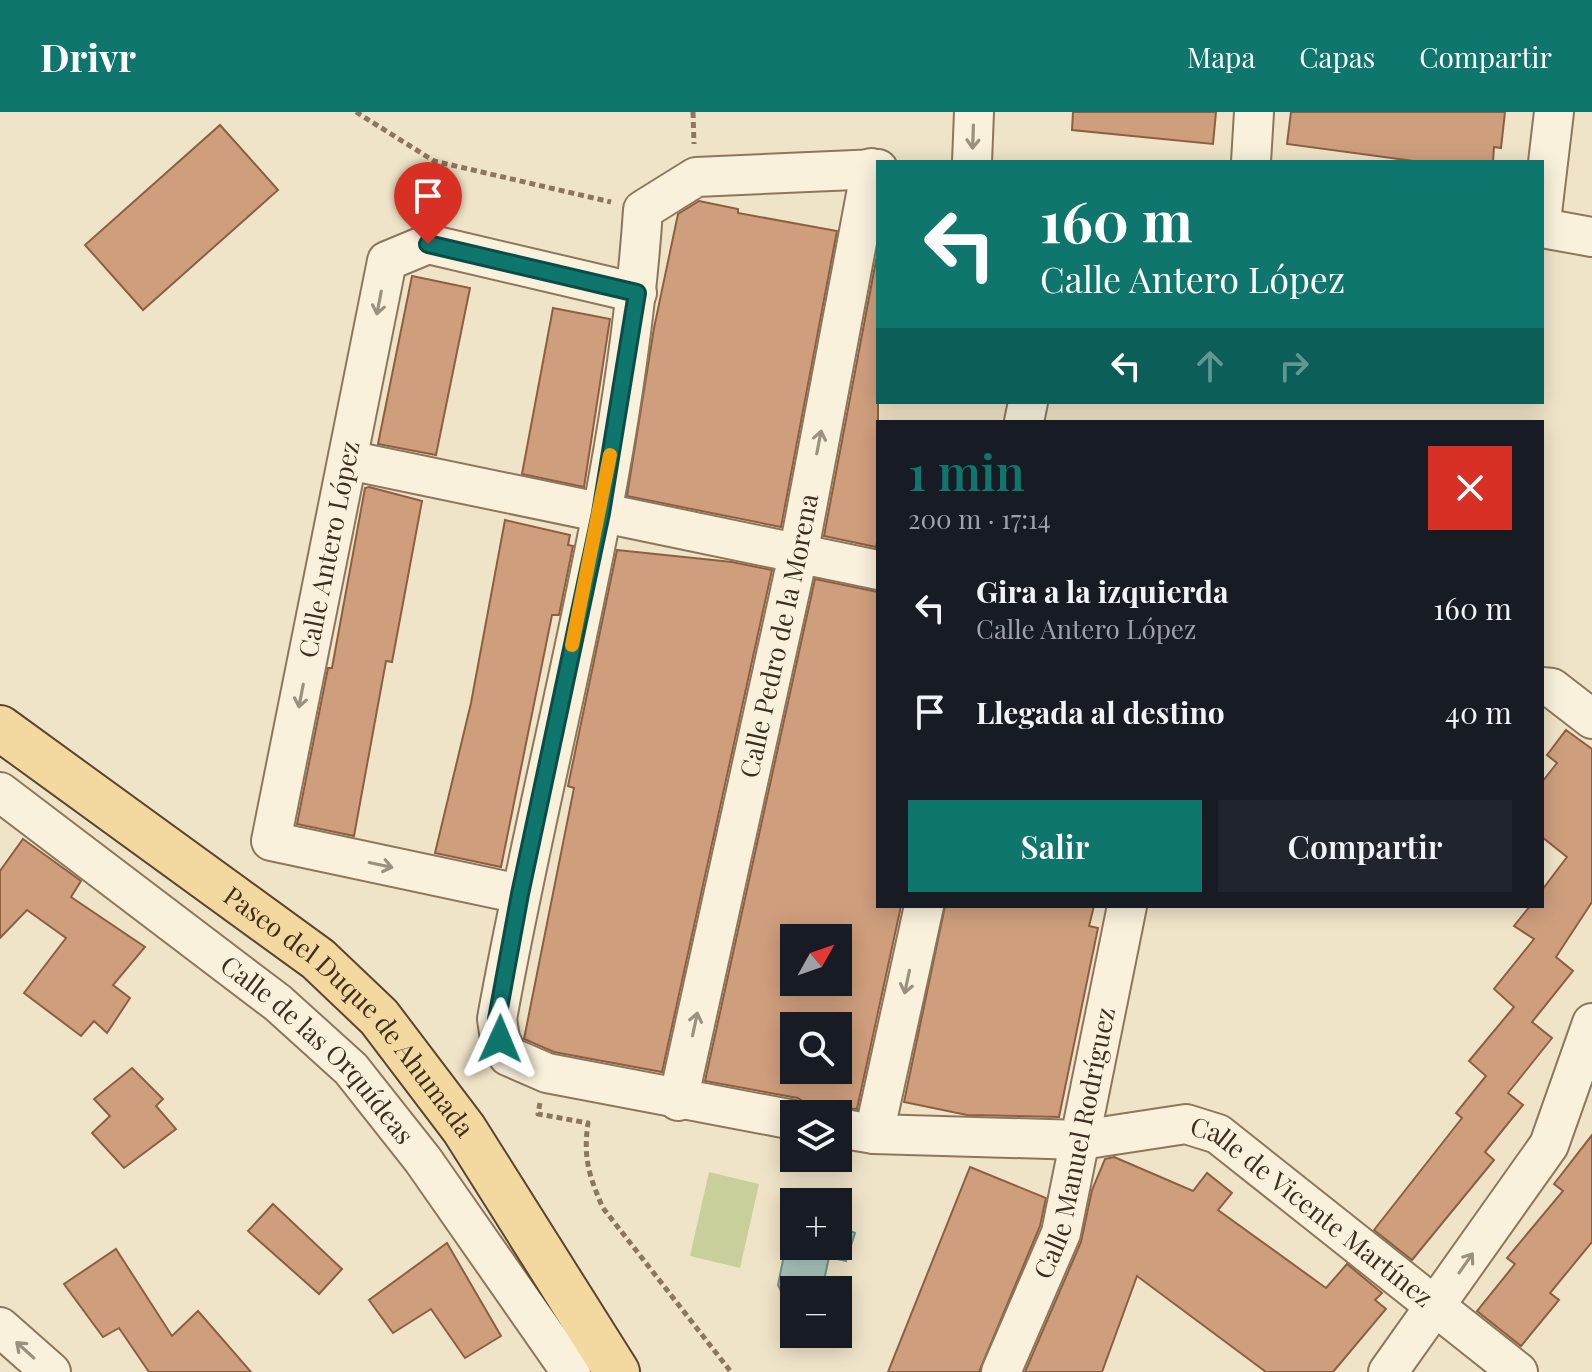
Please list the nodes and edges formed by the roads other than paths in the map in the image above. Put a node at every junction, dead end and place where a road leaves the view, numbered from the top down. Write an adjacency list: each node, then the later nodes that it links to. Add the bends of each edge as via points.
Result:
1 (974, 112): 4 (street, one-way to 4)
2 (1254, 112): 5 (street)
3 (1554, 112): 7 (street)
4 (972, 160)
5 (1251, 160)
6 (874, 168): 10 (street, via 696,177 643,210); 13 (street, Calle Pedro de la Morena, one-way to 6)
7 (1544, 196)
8 (1544, 228): 9 (street)
9 (1592, 237)
10 (637, 293): 11 (street, Calle Antero López, one-way to 11, via 428,244 387,261); 12 (street)
11 (348, 460): 12 (street); 19 (street, Calle Antero López, one-way to 19, via 271,841)
12 (601, 513): 13 (street); 19 (street)
13 (798, 555): 14 (street); 23 (street, Calle Pedro de la Morena, one-way to 13)
14 (876, 570)
15 (1544, 687): 16 (street)
16 (1592, 719)
17 (0, 728): 31 (main road, Paseo del Duque de Ahumada, via 318,959 379,1017 464,1129)
18 (0, 792): 30 (street, Calle de las Orquídeas, via 278,1003 351,1069 423,1160)
19 (520, 894): 23 (street, via 497,1019 508,1056 547,1073)
20 (923, 908): 25 (street, one-way to 25)
21 (1127, 908): 26 (street, Calle Manuel Rodríguez)
22 (1592, 1023): 27 (street, one-way to 22, via 1549,1145)
23 (678, 1101): 24 (street)
24 (780, 1118)
25 (856, 1131): 26 (street, Calle de Vicente Martínez)
26 (1081, 1140): 27 (street, Calle de Vicente Martínez, via 1186,1124 1218,1134); 32 (street, Calle Manuel Rodríguez, via 1061,1233)
27 (1437, 1305): 33 (street); 34 (street, Calle de Vicente Martínez)
28 (0, 1327): 29 (street, one-way to 28)
29 (51, 1372)
30 (571, 1372)
31 (617, 1372)
32 (1001, 1372)
33 (1388, 1372)
34 (1518, 1372)

